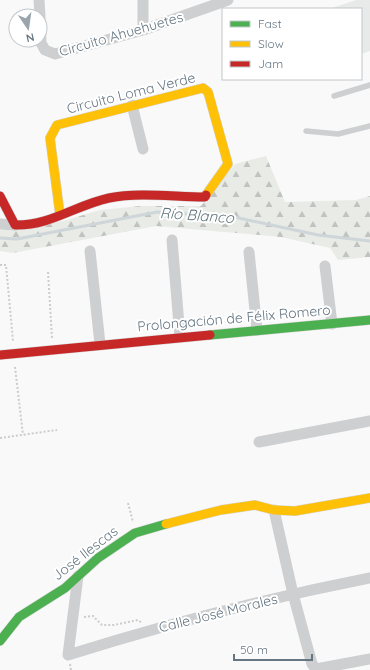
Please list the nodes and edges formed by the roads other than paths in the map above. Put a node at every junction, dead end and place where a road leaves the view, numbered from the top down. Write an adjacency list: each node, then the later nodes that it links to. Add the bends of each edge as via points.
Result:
1 (143, 0): 3 (street)
2 (228, 0): 3 (street, Circuito Ahuehuetes)
3 (143, 30): 4 (street, Circuito Ahuehuetes, via 55,54)
4 (44, 48)
5 (370, 86): 6 (lane)
6 (334, 96)
7 (132, 105): 10 (street); 12 (street, Circuito Loma Verde, via 57,125 50,138); 12 (street, Circuito Loma Verde, via 203,88 208,92 228,164 205,197 110,198)
8 (370, 126): 9 (lane, via 338,134)
9 (306, 131)
10 (143, 150)
11 (0, 196): 14 (street)
12 (60, 215): 14 (street, via 41,224)
13 (0, 224): 14 (street)
14 (15, 225)
15 (172, 240): 22 (street)
16 (90, 251): 23 (street)
17 (248, 252): 21 (street)
18 (325, 266): 20 (street)
19 (370, 320): 20 (street, Prolongación de Félix Romero)
20 (332, 324): 21 (street, Prolongación de Félix Romero)
21 (257, 330): 22 (street, Prolongación de Félix Romero)
22 (180, 337): 23 (street, Prolongación de Félix Romero)
23 (100, 344): 24 (street, Prolongación de Félix Romero)
24 (0, 355)
25 (370, 421): 26 (street)
26 (259, 442)
27 (370, 498): 28 (street, José Ilescas, via 295,511)
28 (274, 510): 29 (street, José Ilescas, via 255,505 221,510 136,533 98,558); 31 (street)
29 (78, 576): 31 (street, Calle José Morales, via 68,655 151,629); 32 (street, José Ilescas, via 46,601 19,617)
30 (370, 578): 31 (street, Calle José Morales)
31 (292, 594): 34 (street, via 309,659)
32 (0, 640)
33 (370, 659): 34 (street)
34 (316, 670)

